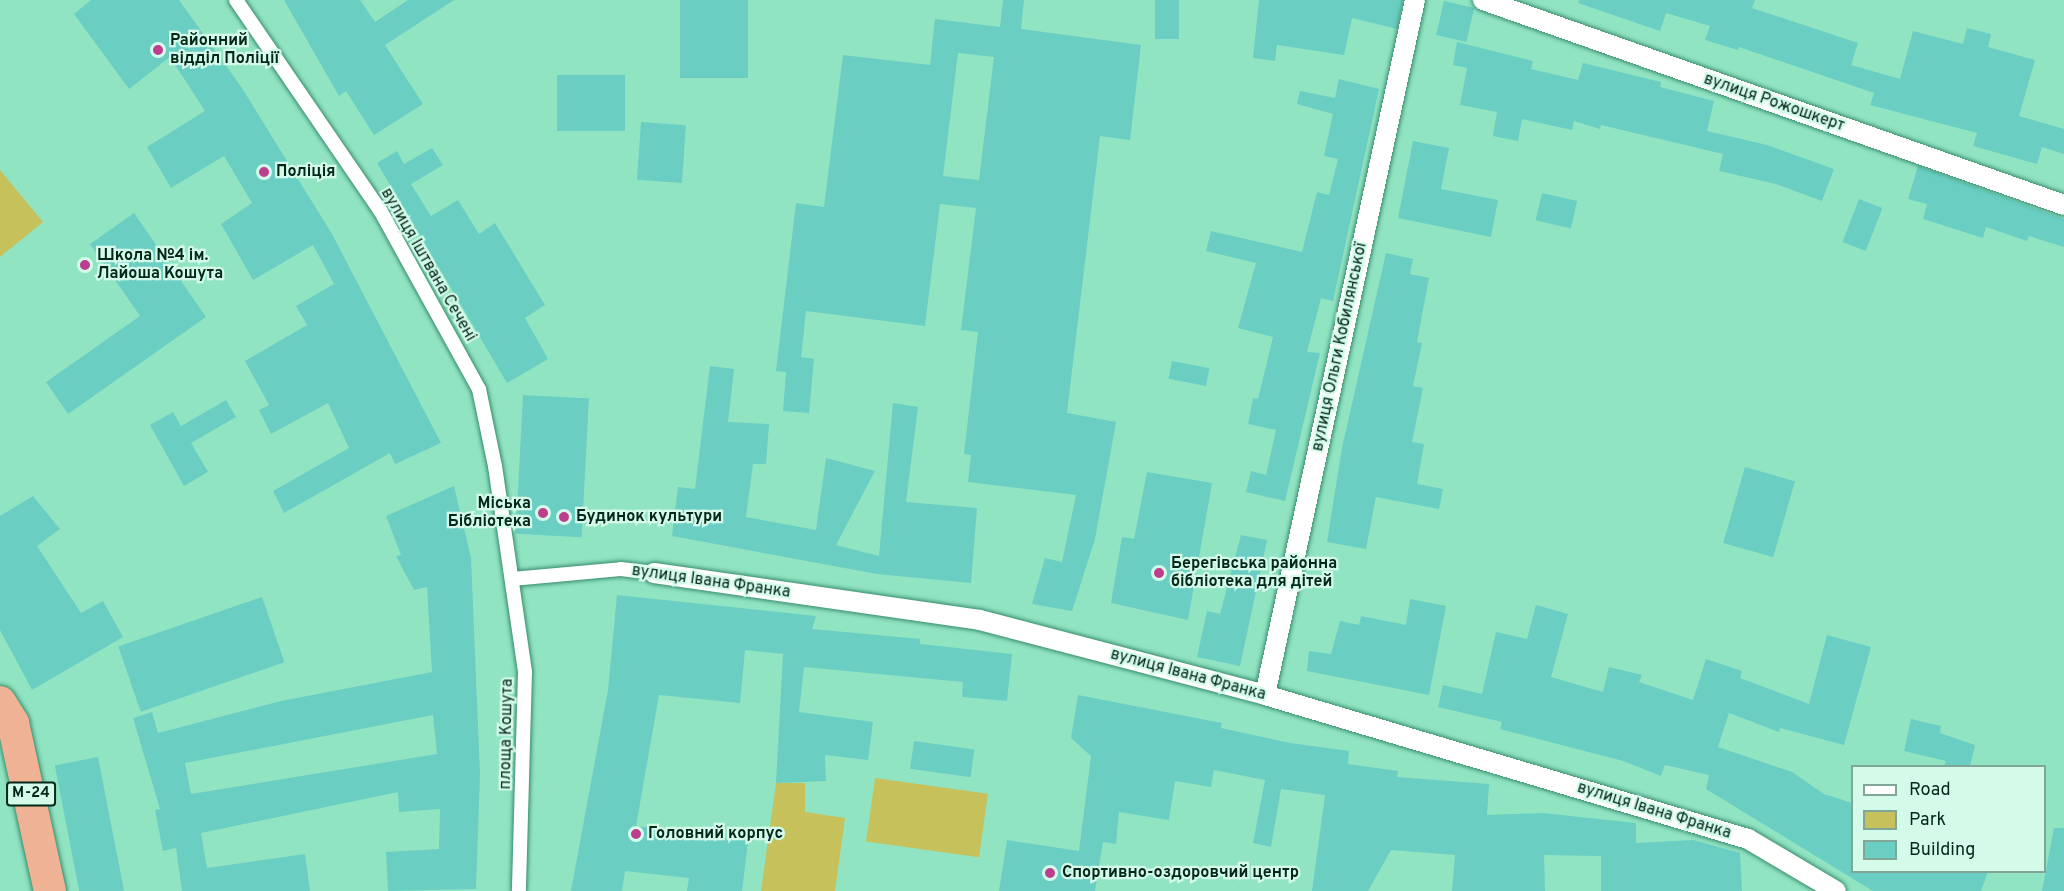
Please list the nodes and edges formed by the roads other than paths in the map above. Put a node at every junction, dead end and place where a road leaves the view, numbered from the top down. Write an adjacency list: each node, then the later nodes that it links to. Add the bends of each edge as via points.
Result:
1 (236, 0): 6 (street, вулиця Іштвана Сечені, via 380,210 478,389 495,466)
2 (1415, 0): 7 (street, вулиця Ольги Кобилянської)
3 (1483, 0): 4 (street, вулиця Рожошкерт)
4 (2064, 205)
5 (654, 573): 6 (street, вулиця Івана Франка, via 621,569); 7 (street, вулиця Івана Франка, via 980,620)
6 (512, 579): 10 (street, площа Кошута, via 525,672)
7 (1264, 695): 11 (street, вулиця Івана Франка, via 1748,839)
8 (0, 702): 9 (highway, М-24, via 13,723)
9 (50, 891)
10 (519, 891)
11 (1836, 891)

